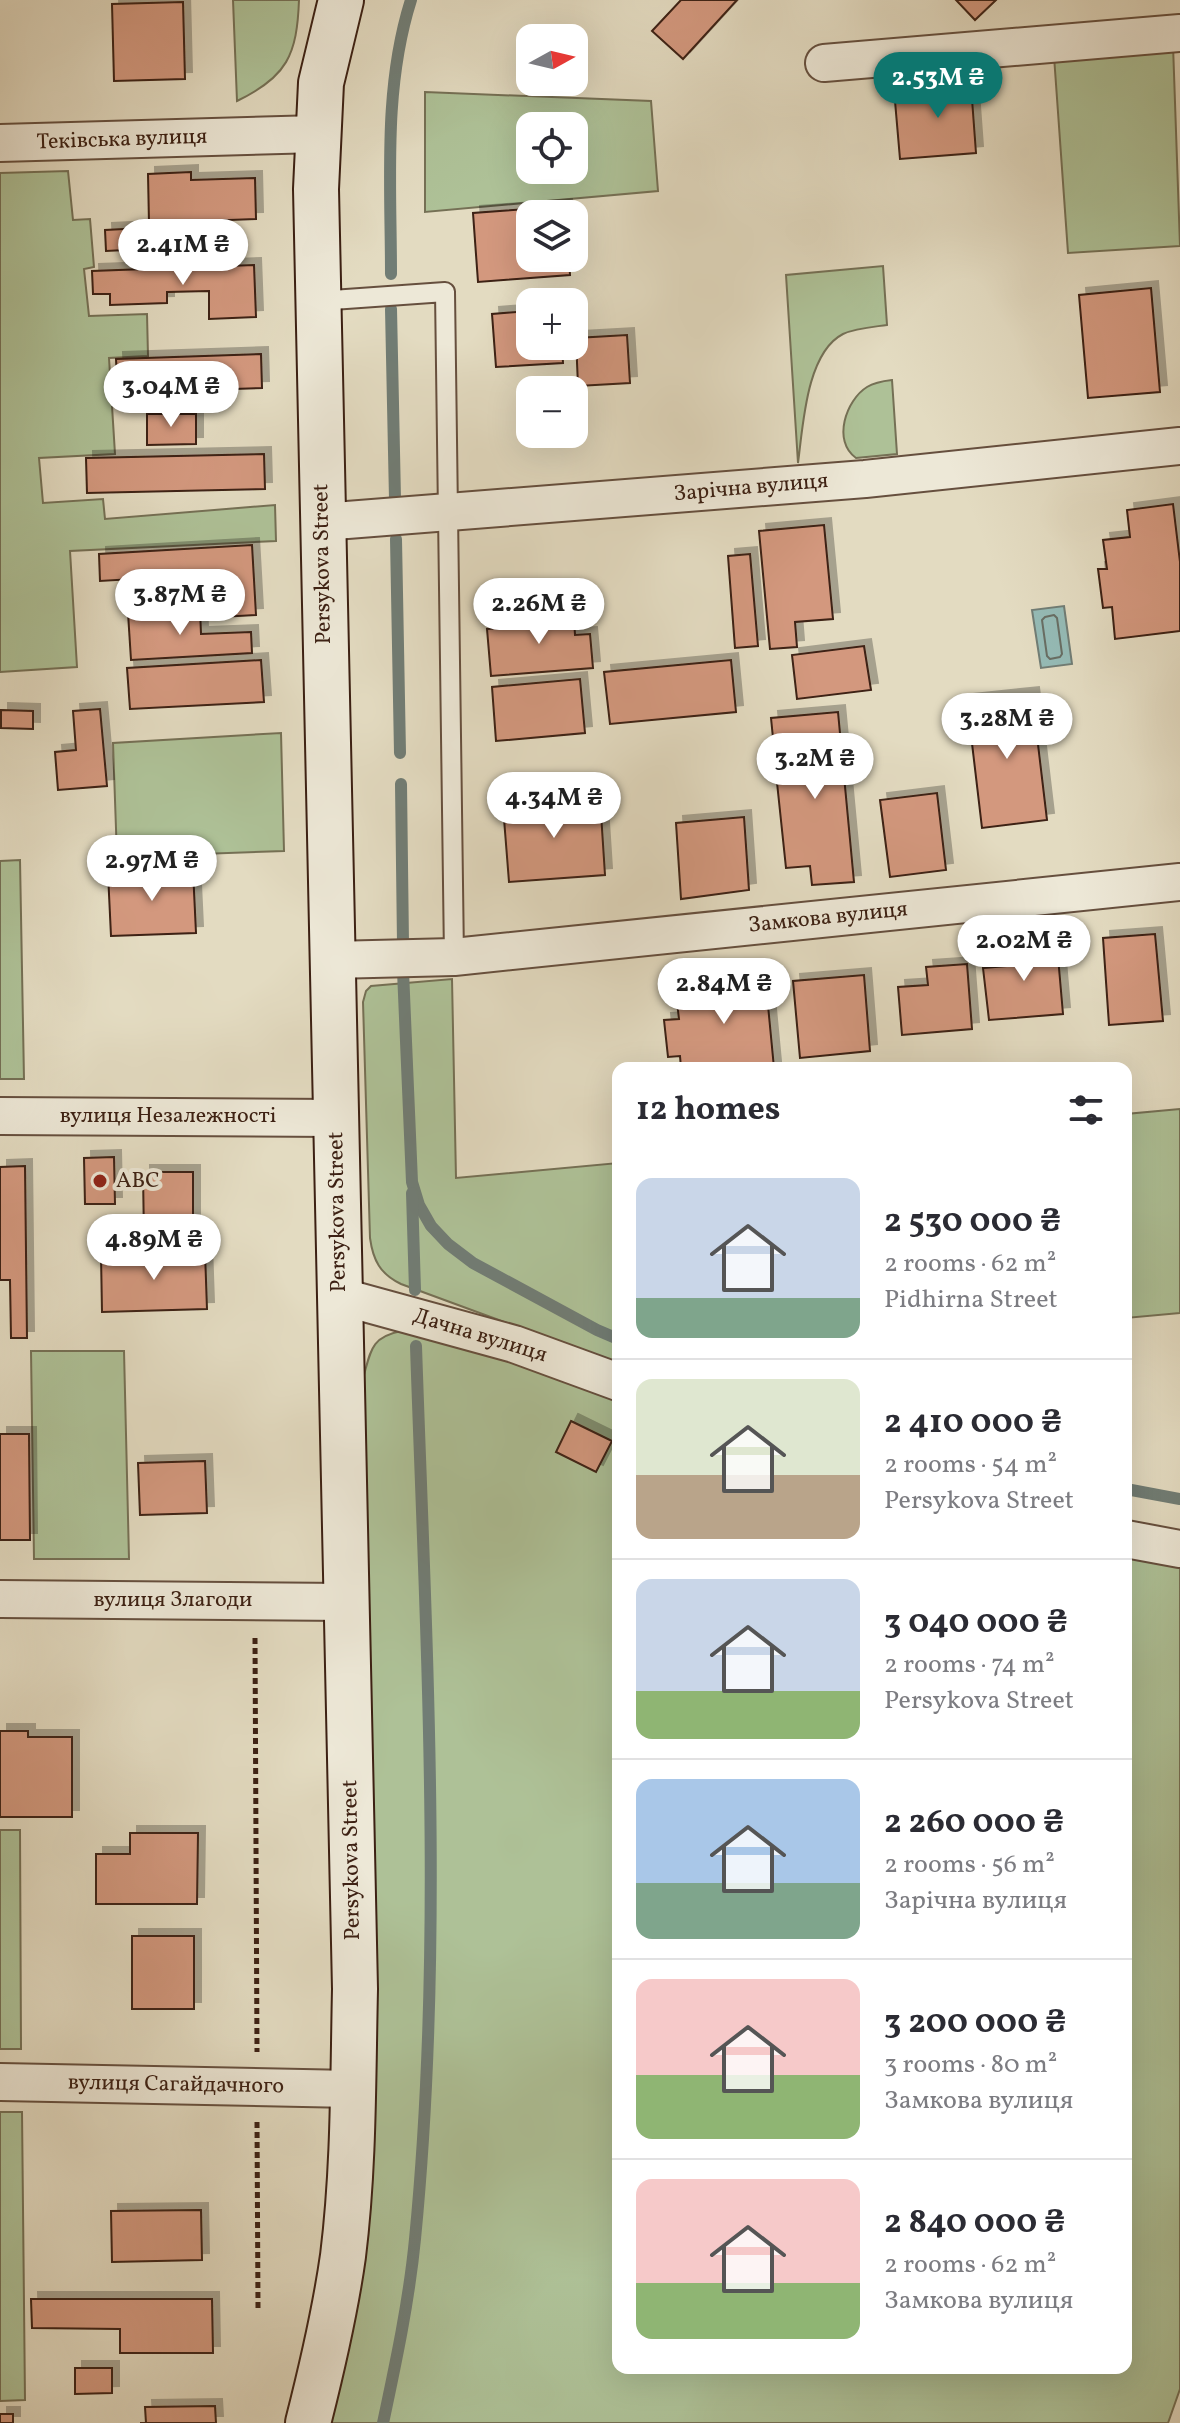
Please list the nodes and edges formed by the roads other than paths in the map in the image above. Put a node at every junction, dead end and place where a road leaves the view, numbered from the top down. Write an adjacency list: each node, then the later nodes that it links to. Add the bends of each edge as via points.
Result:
1 (341, 0): 4 (main road, Persykova Street)
2 (1180, 33): 3 (street)
3 (824, 63)
4 (321, 83): 5 (main road, Persykova Street); 6 (street, Теківська вулиця, via 281,118)
5 (318, 134): 6 (street, Теківська вулиця); 8 (main road, Persykova Street)
6 (244, 136): 7 (street, Теківська вулиця)
7 (0, 143)
8 (318, 301): 10 (lane, via 445,292); 11 (main road, Persykova Street)
9 (1180, 446): 10 (street, Зарічна вулиця)
10 (448, 514): 11 (street, Зарічна вулиця); 13 (lane)
11 (322, 522): 14 (main road, Persykova Street)
12 (1180, 882): 13 (street, Замкова вулиця)
13 (454, 957): 14 (street, Замкова вулиця)
14 (332, 960): 16 (main road, Persykova Street)
15 (0, 1116): 16 (street, вулиця Незалежності)
16 (335, 1118): 17 (main road, Persykova Street)
17 (339, 1296): 18 (street, Дачна вулиця, via 514,1344); 22 (main road, Persykova Street)
18 (612, 1380)
19 (1132, 1540): 20 (street)
20 (1180, 1549)
21 (0, 1599): 22 (street, вулиця Злагоди)
22 (346, 1602): 24 (main road, Persykova Street, via 355,1989)
23 (0, 2082): 24 (street, вулиця Сагайдачного)
24 (352, 2089): 25 (main road, Persykova Street, via 343,2254)
25 (308, 2423)

